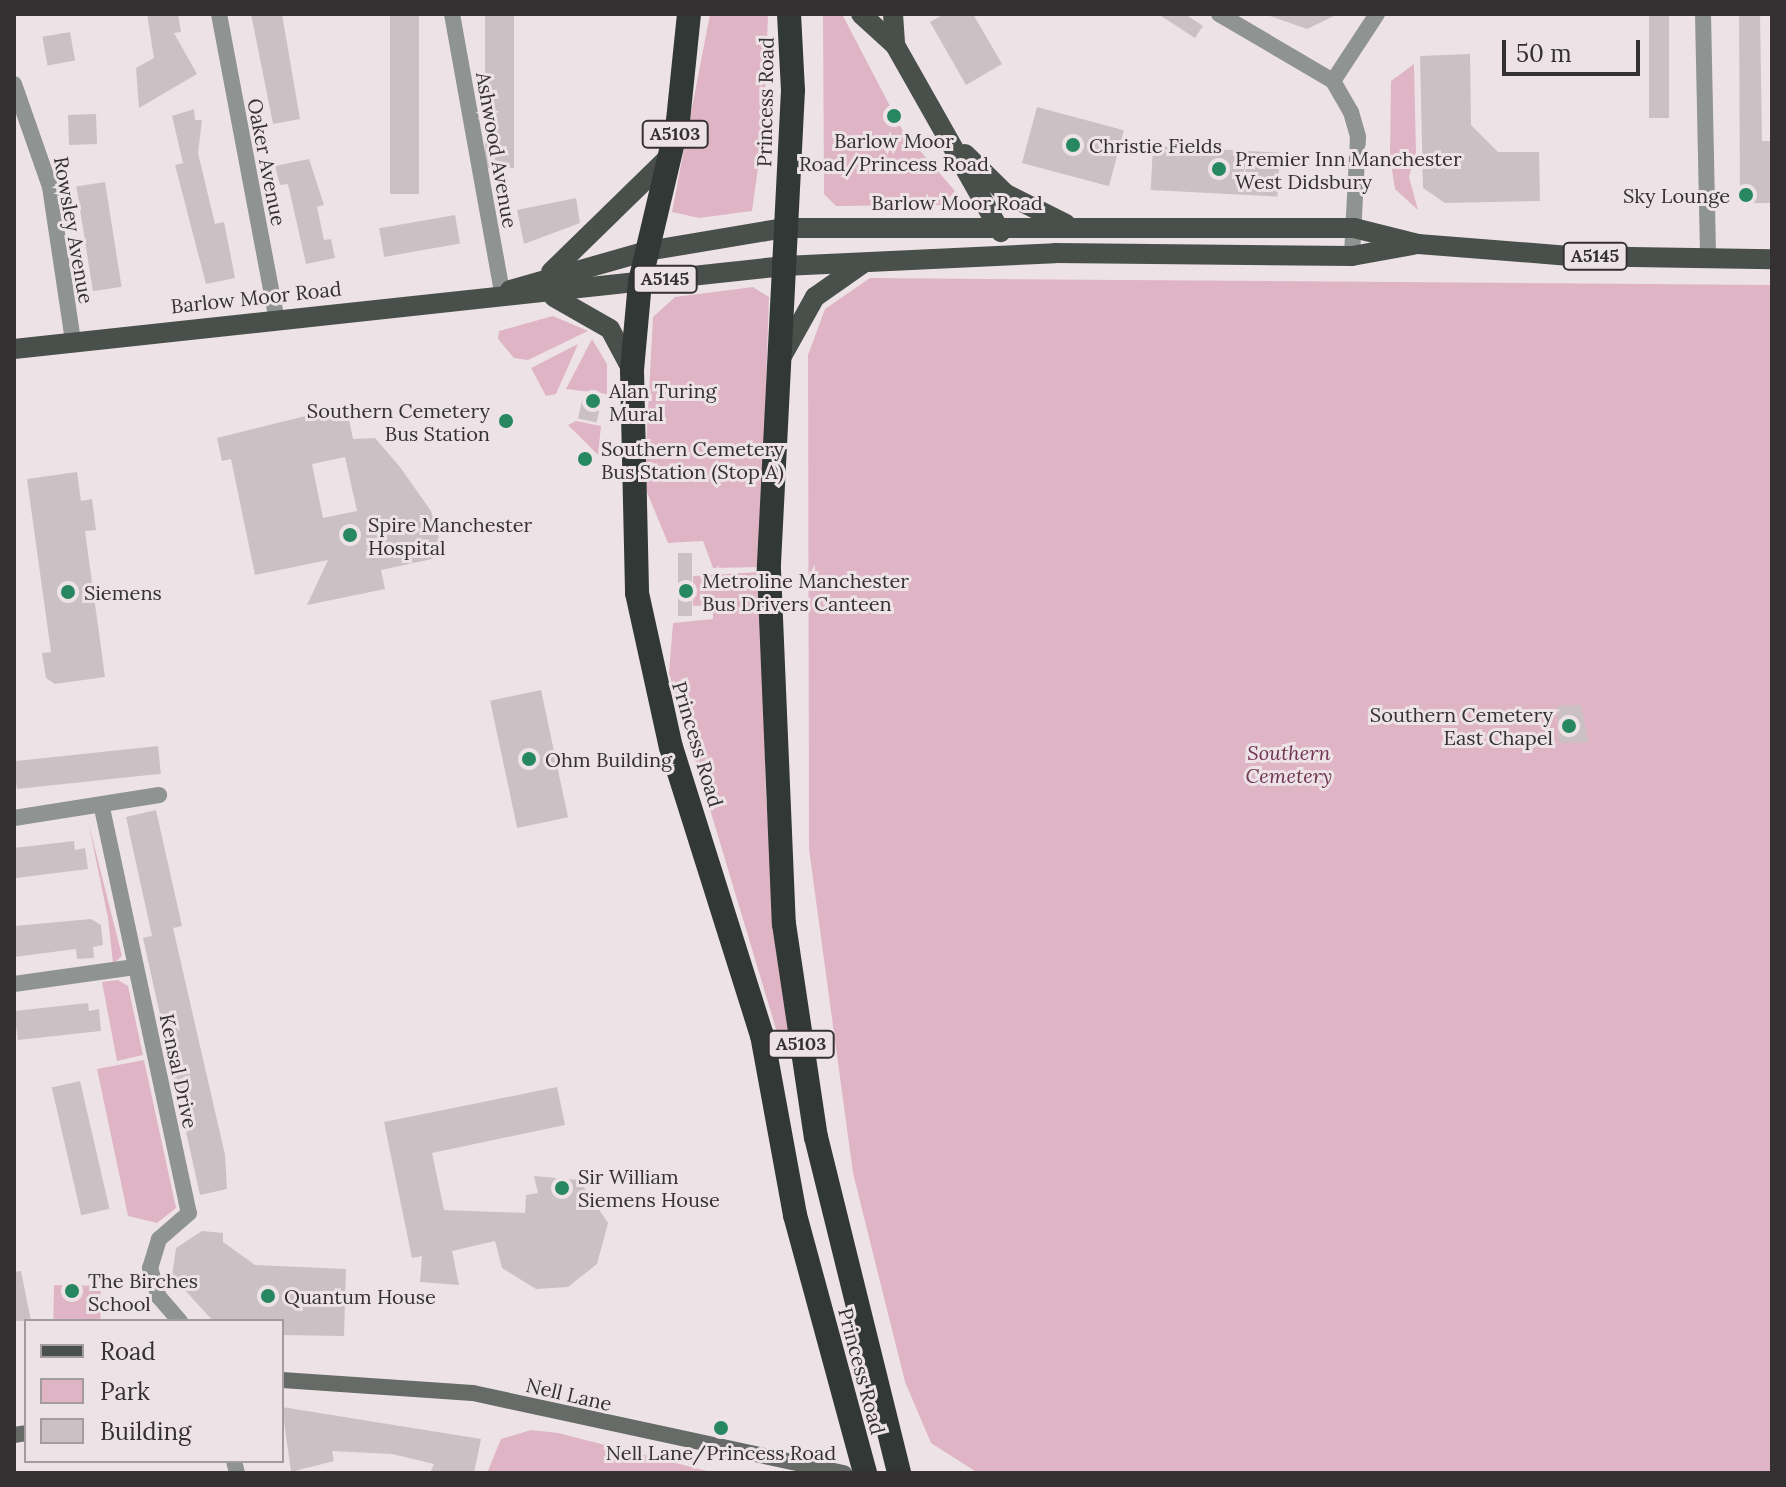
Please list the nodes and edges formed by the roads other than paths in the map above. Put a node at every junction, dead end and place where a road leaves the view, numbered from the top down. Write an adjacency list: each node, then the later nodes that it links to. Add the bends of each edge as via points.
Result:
1 (219, 14): 30 (street, Oaker Avenue)
2 (452, 14): 29 (street, Ashwood Avenue)
3 (689, 14): 14 (highway, Princess Road / A5103)
4 (789, 14): 17 (highway, Princess Road / A5103, via 793,90)
5 (861, 14): 10 (main road, A5145)
6 (893, 14): 10 (main road, A5145)
7 (1219, 14): 11 (street)
8 (1377, 14): 11 (street)
9 (1703, 14): 23 (street)
10 (895, 45): 13 (main road, A5145)
11 (1333, 81): 18 (street, via 1358,137)
12 (14, 84): 31 (street, Rowsley Avenue, via 50,187)
13 (959, 148): 15 (main road, A5145); 16 (main road, A5145, via 1006,194)
14 (670, 156): 20 (highway, Princess Road / A5103); 28 (main road, A5145, via 644,189)
15 (994, 224): 16 (main road, Barlow Moor Road / A5145); 17 (main road, Barlow Moor Road / A5145); 21 (main road, A5145)
16 (1071, 227): 18 (main road, Barlow Moor Road / A5145)
17 (785, 228): 20 (main road, Barlow Moor Road / A5145); 26 (highway, Princess Road / A5103)
18 (1354, 228): 19 (main road, Barlow Moor Road / A5145); 22 (street)
19 (1418, 244): 22 (main road, Barlow Moor Road / A5145); 23 (main road, Barlow Moor Road / A5145)
20 (647, 251): 27 (highway, Princess Road / A5103); 28 (main road, Barlow Moor Road / A5145)
21 (1018, 254): 22 (main road, Barlow Moor Road / A5145); 24 (main road, Barlow Moor Road / A5145)
22 (1352, 256)
23 (1708, 258): 25 (main road, Barlow Moor Road / A5145)
24 (885, 259): 26 (main road, Barlow Moor Road / A5145); 33 (main road, A5145, via 858,265 823,288)
25 (1772, 259)
26 (784, 266): 27 (main road, Barlow Moor Road / A5145); 33 (highway, Princess Road / A5103)
27 (640, 282): 28 (main road, Barlow Moor Road / A5145); 34 (highway, Princess Road / A5103)
28 (547, 284): 29 (main road, Barlow Moor Road / A5145); 34 (main road, via 596,316)
29 (502, 293): 30 (main road, Barlow Moor Road / A5145)
30 (276, 317): 31 (main road, Barlow Moor Road / A5145)
31 (73, 341): 32 (main road, Barlow Moor Road / A5145)
32 (14, 349)
33 (780, 360): 44 (highway, Princess Road / A5103, via 769,606 784,924 816,1137)
34 (632, 370): 43 (highway, Princess Road / A5103, via 632,546 654,685 762,1035 795,1215)
35 (159, 795): 36 (street)
36 (102, 808): 37 (street); 38 (street, Kensal Drive)
37 (14, 818)
38 (135, 967): 39 (street); 40 (street, Kensal Drive, via 189,1213 159,1239 150,1268 159,1297)
39 (14, 984)
40 (178, 1319)
41 (284, 1380): 42 (street, Nell Lane, via 473,1393)
42 (844, 1473)
43 (865, 1473)
44 (899, 1473)

